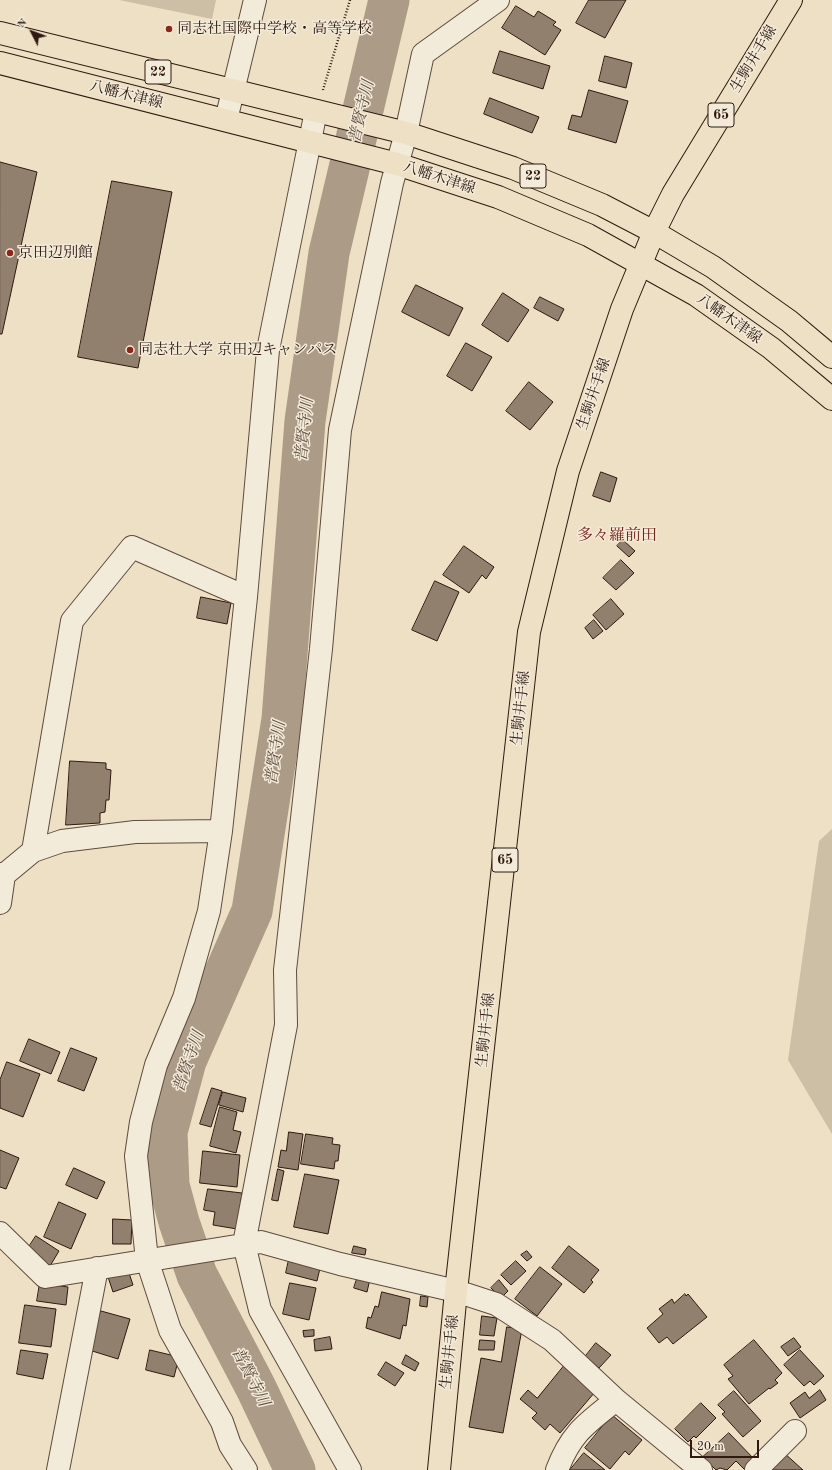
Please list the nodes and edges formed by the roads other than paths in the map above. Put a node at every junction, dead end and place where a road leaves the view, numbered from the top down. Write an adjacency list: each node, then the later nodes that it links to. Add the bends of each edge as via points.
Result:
1 (255, 0): 6 (street)
2 (498, 0): 9 (street, via 423,54)
3 (791, 0): 12 (main road, 生駒井手線 / 65, via 673,194)
4 (0, 33): 6 (main road, 八幡木津線 / 22)
5 (0, 63): 8 (main road, 八幡木津線 / 22)
6 (234, 91): 7 (main road, 八幡木津線 / 22); 8 (street)
7 (316, 111): 9 (main road, 八幡木津線 / 22); 10 (street)
8 (226, 120): 10 (main road, 八幡木津線 / 22)
9 (406, 133): 11 (street); 12 (main road, 八幡木津線 / 22, via 513,168 602,205)
10 (310, 141): 11 (main road, 八幡木津線 / 22); 16 (street, via 268,350)
11 (397, 164): 13 (main road, 八幡木津線 / 22, via 498,197 588,235); 22 (street, via 340,430 321,649 284,970 286,1025)
12 (654, 232): 13 (main road, 生駒井手線 / 65); 14 (main road, 八幡木津線 / 22, via 713,267 789,321)
13 (640, 265): 15 (main road, 八幡木津線 / 22, via 696,295 771,348); 25 (main road, 生駒井手線 / 65, via 622,309 568,471 529,632)
14 (832, 357)
15 (832, 399)
16 (246, 597): 17 (street); 18 (street, via 132,547 72,621)
17 (222, 831): 18 (street, via 135,832 62,842); 23 (street, via 207,919 184,998 156,1065 141,1122 136,1156)
18 (33, 851): 19 (street)
19 (2, 874): 20 (street)
20 (0, 903)
21 (0, 1233): 24 (street, via 45,1277)
22 (244, 1244): 23 (street); 25 (street, via 260,1242); 30 (street, via 260,1310)
23 (152, 1259): 24 (street); 29 (street, via 170,1330 222,1422 230,1445)
24 (97, 1268): 28 (street)
25 (456, 1291): 26 (street, via 496,1304 552,1340); 31 (main road, 生駒井手線 / 65)
26 (616, 1400): 32 (street, via 580,1429 564,1451); 33 (street)
27 (795, 1431): 34 (street)
28 (58, 1470)
29 (246, 1470)
30 (350, 1470)
31 (439, 1470)
32 (557, 1470)
33 (701, 1470)
34 (756, 1470)

